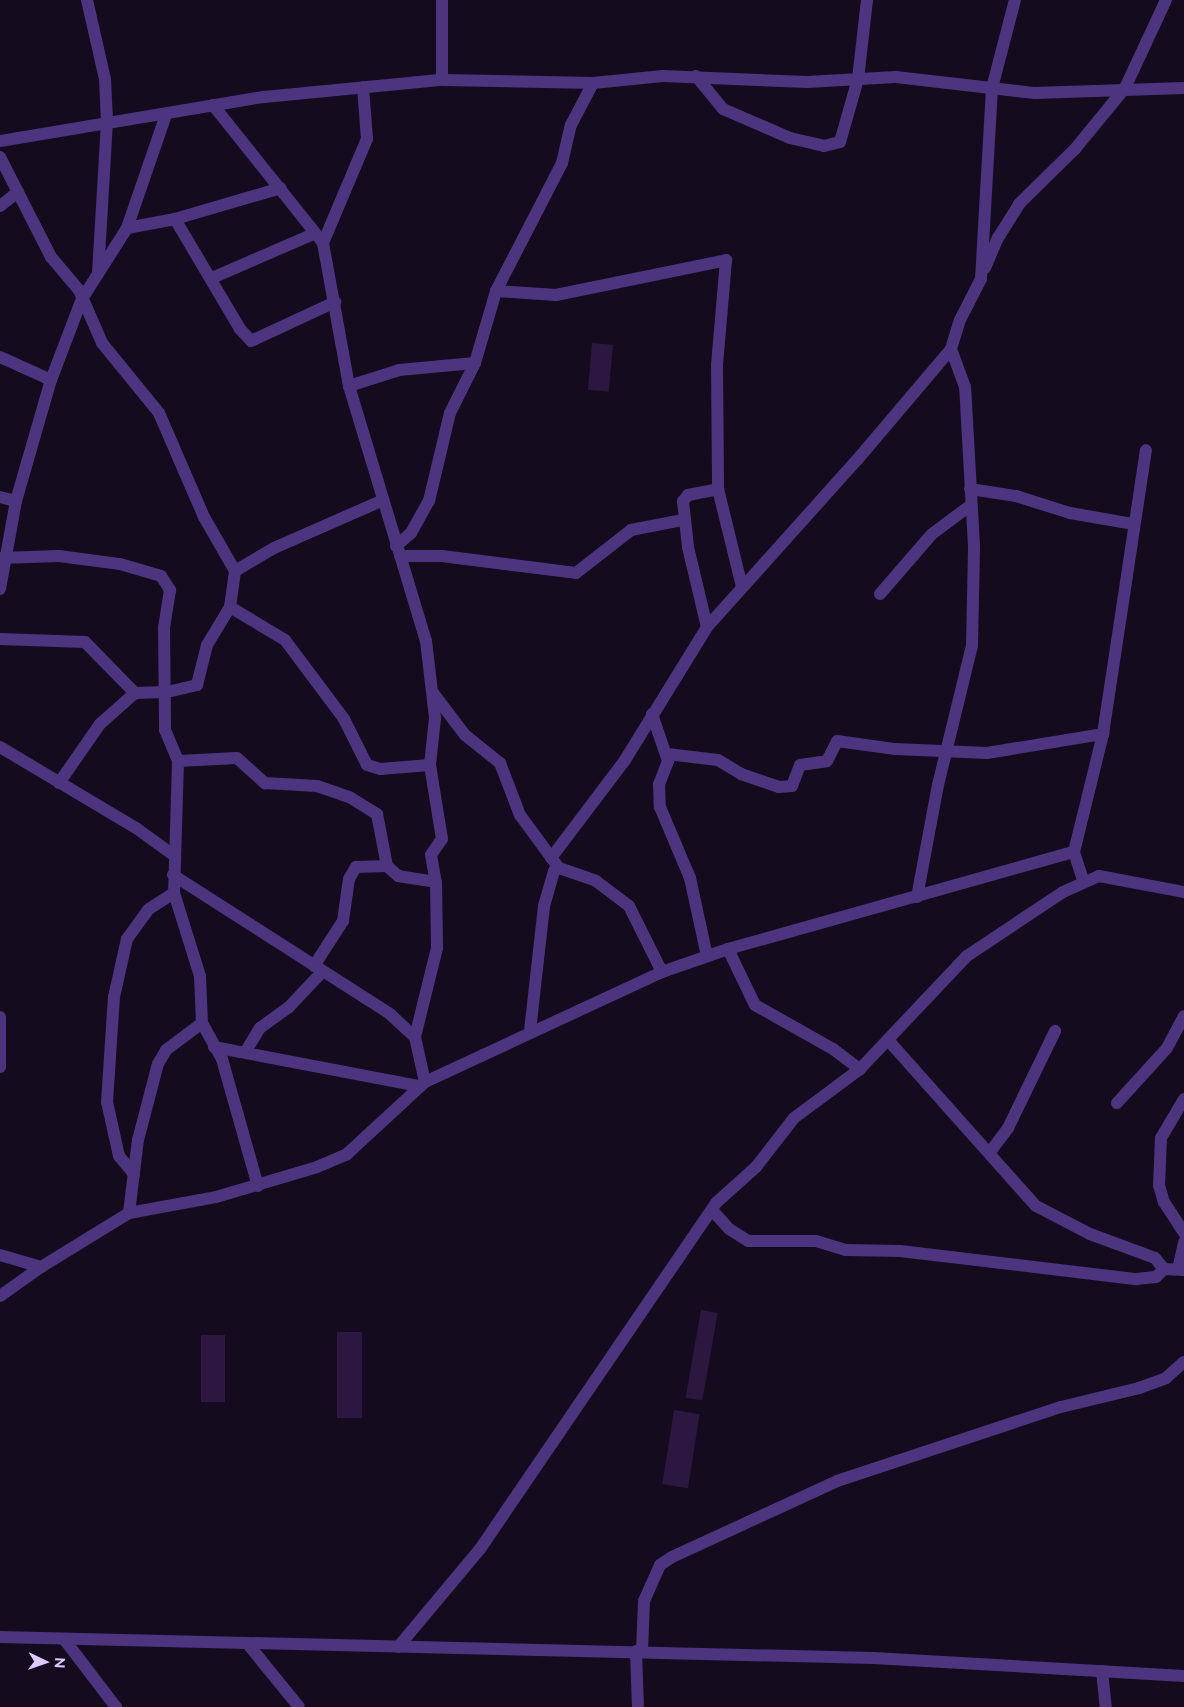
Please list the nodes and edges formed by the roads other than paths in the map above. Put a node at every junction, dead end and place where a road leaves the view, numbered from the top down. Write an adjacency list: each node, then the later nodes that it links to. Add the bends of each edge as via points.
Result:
1 (87, 0): 16 (street, via 105,79)
2 (442, 0): 8 (street)
3 (867, 0): 7 (street)
4 (1015, 0): 11 (street)
5 (1164, 1): 12 (street)
6 (696, 76): 7 (street, via 807,82); 7 (street, via 723,110 790,138 824,146 840,142 844,135); 9 (street)
7 (858, 79): 11 (street, via 896,77)
8 (442, 80): 9 (street); 10 (street)
9 (594, 83): 29 (street, via 571,125 562,163)
10 (364, 87): 14 (street); 25 (street, via 367,139)
11 (992, 88): 12 (street, via 1035,93); 28 (street)
12 (1124, 88): 13 (street); 28 (street, via 1074,149 1019,204 998,238)
13 (1184, 88)
14 (213, 105): 15 (street); 19 (street)
15 (166, 115): 16 (street); 23 (street)
16 (107, 122): 17 (street); 26 (street)
17 (0, 142)
18 (0, 157): 20 (street)
19 (281, 188): 22 (street); 24 (street)
20 (18, 192): 21 (street); 30 (street, via 51,257)
21 (0, 206)
22 (175, 219): 23 (street); 27 (street)
23 (126, 228): 26 (street)
24 (313, 234): 25 (street); 27 (street)
25 (323, 243): 31 (street)
26 (97, 275): 30 (street)
27 (212, 278): 31 (street, via 243,335 251,341)
28 (981, 279): 32 (street, via 960,320)
29 (496, 291): 34 (street); 38 (street, via 556,295 726,260 717,365)
30 (82, 299): 35 (street); 48 (street, via 102,343 159,413 204,517)
31 (335, 302): 36 (street)
32 (951, 349): 39 (street, via 965,387); 49 (street, via 857,460)
33 (0, 357): 35 (street)
34 (475, 362): 36 (street, via 399,370); 46 (street, via 450,413 429,501)
35 (51, 380): 42 (street)
36 (349, 386): 41 (street)
37 (1146, 450): 45 (street)
38 (718, 489): 44 (street, via 684,498); 49 (street)
39 (970, 490): 43 (street); 45 (street, via 1016,496 1070,513)
40 (0, 497): 42 (street)
41 (381, 500): 46 (street); 48 (street, via 274,548)
42 (16, 501): 47 (street)
43 (971, 505): 51 (street, via 932,534); 61 (street, via 972,645)
44 (683, 520): 46 (street, via 631,530 576,573); 53 (street)
45 (1134, 524): 59 (street)
46 (398, 551): 55 (street, via 426,641)
47 (4, 558): 50 (street); 57 (street, via 59,556 120,564 161,576 170,590 164,627)
48 (235, 571): 52 (street)
49 (742, 587): 53 (street)
50 (0, 590)
51 (880, 594)
52 (230, 607): 57 (street, via 208,645 197,685); 64 (street, via 285,640 344,719 367,765 380,769)
53 (707, 627): 58 (street)
54 (0, 639): 56 (street, via 85,642)
55 (430, 689): 64 (street, via 435,718); 68 (street, via 465,735 500,763 520,816)
56 (135, 692): 57 (street); 65 (street, via 100,724)
57 (167, 692): 63 (street, via 165,730)
58 (652, 714): 62 (street); 68 (street, via 625,760)
59 (1103, 734): 61 (street, via 1010,752); 66 (street)
60 (0, 747): 65 (street)
61 (946, 752): 62 (street, via 837,741 827,761 800,766 792,786 779,787 741,774 718,760); 76 (street)
62 (667, 754): 78 (street, via 659,784 660,807 690,878)
63 (178, 761): 67 (street); 69 (street, via 237,758 265,783 317,786 351,798 377,814)
64 (430, 765): 73 (street, via 442,839 431,855)
65 (59, 783): 67 (street, via 136,828)
66 (1074, 852): 72 (street); 76 (street)
67 (175, 856): 71 (street)
68 (551, 858): 70 (street)
69 (387, 866): 73 (street, via 398,876); 79 (street, via 356,867 349,879 343,921)
70 (558, 868): 80 (street, via 596,881 630,906); 84 (street, via 554,870 544,906)
71 (173, 875): 75 (street); 79 (street, via 216,899)
72 (1083, 880): 74 (street, via 1109,876); 87 (street, via 967,956)
73 (436, 882): 86 (street, via 434,967)
74 (1184, 892)
75 (174, 893): 83 (street, via 200,976); 96 (street, via 149,909 127,939 114,997 107,1102 119,1156)
76 (917, 897): 77 (street)
77 (728, 949): 78 (street); 91 (street, via 754,1005 833,1049)
78 (707, 956): 80 (street)
79 (318, 969): 86 (street, via 380,1007); 89 (street, via 289,1007 260,1028)
80 (662, 972): 84 (street)
81 (1184, 1016): 94 (street, via 1167,1048)
82 (0, 1017): 90 (street)
83 (202, 1023): 88 (street); 96 (street, via 166,1050 158,1064 138,1140)
84 (530, 1031): 92 (street)
85 (1055, 1031): 95 (street, via 1008,1128)
86 (415, 1037): 92 (street)
87 (888, 1040): 91 (street); 95 (street, via 929,1091)
88 (214, 1047): 89 (street); 97 (street, via 222,1059)
89 (246, 1051): 92 (street)
90 (0, 1067)
91 (860, 1069): 98 (street, via 794,1118 756,1167)
92 (422, 1084): 97 (street, via 347,1154)
93 (1184, 1099): 100 (street, via 1161,1138 1159,1185 1164,1202)
94 (1117, 1103)
95 (990, 1152): 104 (street, via 1047,1213 1155,1258)
96 (134, 1174): 99 (street)
97 (258, 1186): 99 (street)
98 (712, 1210): 104 (street, via 729,1229 748,1241 816,1241 846,1250 900,1251 1136,1279 1156,1277); 111 (street, via 480,1549)
99 (129, 1213): 103 (street)
100 (1184, 1233)
101 (1184, 1242): 105 (street)
102 (0, 1255): 103 (street)
103 (41, 1267): 106 (street)
104 (1164, 1269): 105 (street)
105 (1181, 1270)
106 (0, 1296)
107 (1184, 1362): 112 (street, via 1166,1378 1139,1388 1061,1407 837,1481 672,1558 660,1565 644,1601)
108 (0, 1637): 109 (street)
109 (64, 1639): 110 (street); 115 (street)
110 (247, 1643): 111 (street); 116 (street)
111 (398, 1647): 112 (street)
112 (639, 1651): 113 (street, via 971,1661); 117 (street)
113 (1102, 1671): 114 (street); 118 (street)
114 (1184, 1676)
115 (116, 1707)
116 (299, 1707)
117 (638, 1707)
118 (1106, 1707)

